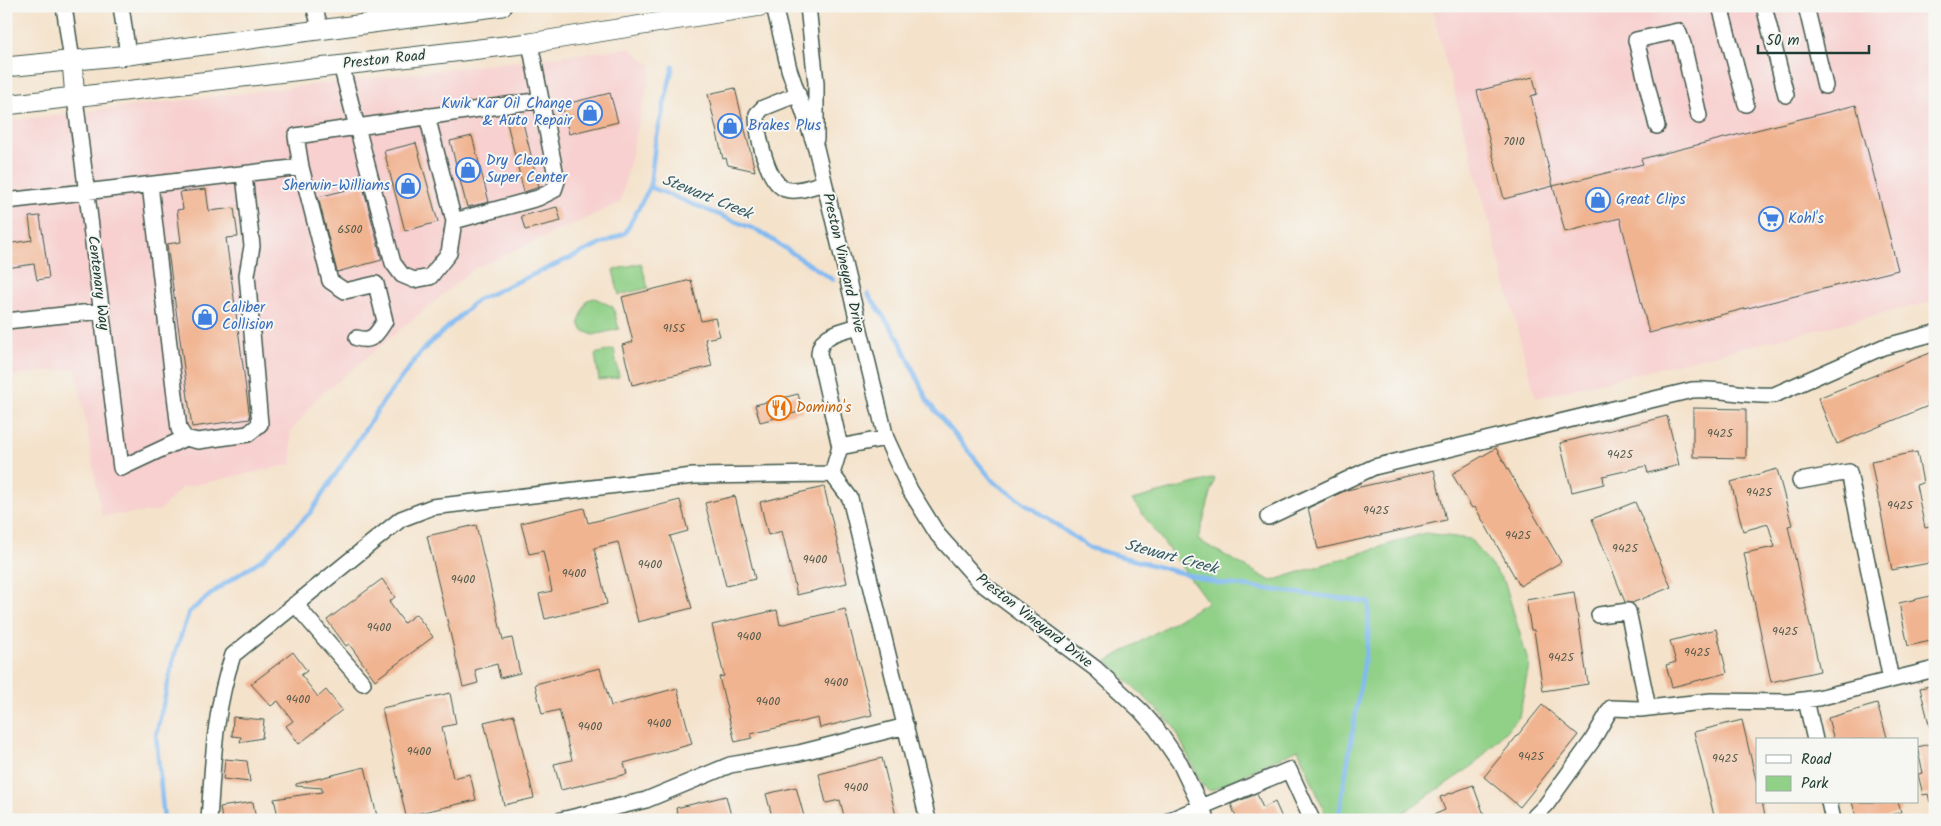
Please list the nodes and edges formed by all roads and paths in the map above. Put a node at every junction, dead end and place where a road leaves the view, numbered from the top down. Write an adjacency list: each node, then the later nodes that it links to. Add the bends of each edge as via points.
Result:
1 (121, 6): 13 (street)
2 (314, 6): 11 (street)
3 (502, 6): 11 (main road)
4 (761, 6): 12 (main road, Preston Road)
5 (774, 6): 18 (street, Preston Vineyard Drive)
6 (808, 6): 28 (street, Preston Vineyard Drive, via 816,83)
7 (1720, 6): 22 (street)
8 (1764, 6): 19 (street)
9 (1806, 6): 17 (street)
10 (67, 7): 14 (street)
11 (320, 30): 13 (main road)
12 (530, 43): 15 (main road, Preston Road); 21 (street)
13 (128, 55): 14 (main road)
14 (72, 61): 16 (main road); 20 (main road)
15 (341, 65): 20 (main road, Preston Road); 27 (street)
16 (6, 67)
17 (1825, 86)
18 (798, 94): 28 (street, Preston Vineyard Drive); 31 (street, via 763,108 757,114 767,165 771,177 786,189 803,189)
19 (1786, 95)
20 (76, 98): 23 (main road, Preston Road); 33 (street, Centenary Way)
21 (541, 100): 24 (street); 35 (street, via 557,180 554,190 538,198)
22 (1746, 104)
23 (6, 105)
24 (427, 116): 27 (street); 35 (street)
25 (1699, 116): 26 (street, via 1678,31 1636,40)
26 (1657, 126)
27 (357, 127): 29 (street, via 296,136); 36 (street)
28 (816, 148): 31 (street, Preston Vineyard Drive)
29 (301, 167): 30 (street); 37 (street, via 330,281 345,291)
30 (244, 175): 32 (street); 43 (street, via 252,246 247,275 260,424 248,434 198,441)
31 (824, 183): 40 (street, Preston Vineyard Drive)
32 (150, 185): 33 (street); 43 (street, via 179,429)
33 (87, 193): 34 (street); 38 (street, Centenary Way)
34 (6, 201)
35 (454, 221): 36 (street, via 449,253 430,277 414,280 402,275)
36 (397, 268): 37 (street)
37 (376, 284): 42 (street, via 385,321 374,338 366,341)
38 (102, 311): 39 (street); 43 (street, Centenary Way, via 121,468)
39 (6, 321)
40 (858, 326): 44 (street, Preston Vineyard Drive); 45 (street, via 826,337 819,344)
41 (1935, 334): 48 (street, via 1883,346 1774,394 1763,396 1717,389 1692,390 1374,467)
42 (358, 338)
43 (185, 438)
44 (886, 438): 45 (street); 59 (street, Preston Vineyard Drive, via 910,490 952,552 980,582 1096,669 1141,711 1180,763)
45 (840, 447): 46 (street)
46 (832, 474): 49 (street, via 693,476 432,507 402,519); 56 (street, via 850,498)
47 (1800, 481): 52 (street, via 1849,472)
48 (1268, 517)
49 (295, 604): 53 (street); 60 (street, via 232,655 222,688 213,750)
50 (1598, 615): 55 (street, via 1628,611)
51 (1935, 669): 52 (street)
52 (1891, 680): 54 (street)
53 (363, 683)
54 (1806, 700): 55 (street, via 1766,703 1711,701); 57 (street)
55 (1648, 708): 66 (street, via 1611,708 1546,806)
56 (906, 726): 61 (street, via 799,753 730,766 646,800); 62 (street)
57 (1815, 738)
58 (1829, 804): 67 (street)
59 (1201, 806): 63 (street); 64 (street, Preston Vineyard Drive); 65 (street, via 1289,770)
60 (209, 820)
61 (561, 820)
62 (928, 820)
63 (1170, 820)
64 (1207, 820)
65 (1312, 820)
66 (1531, 820)
67 (1833, 820)

